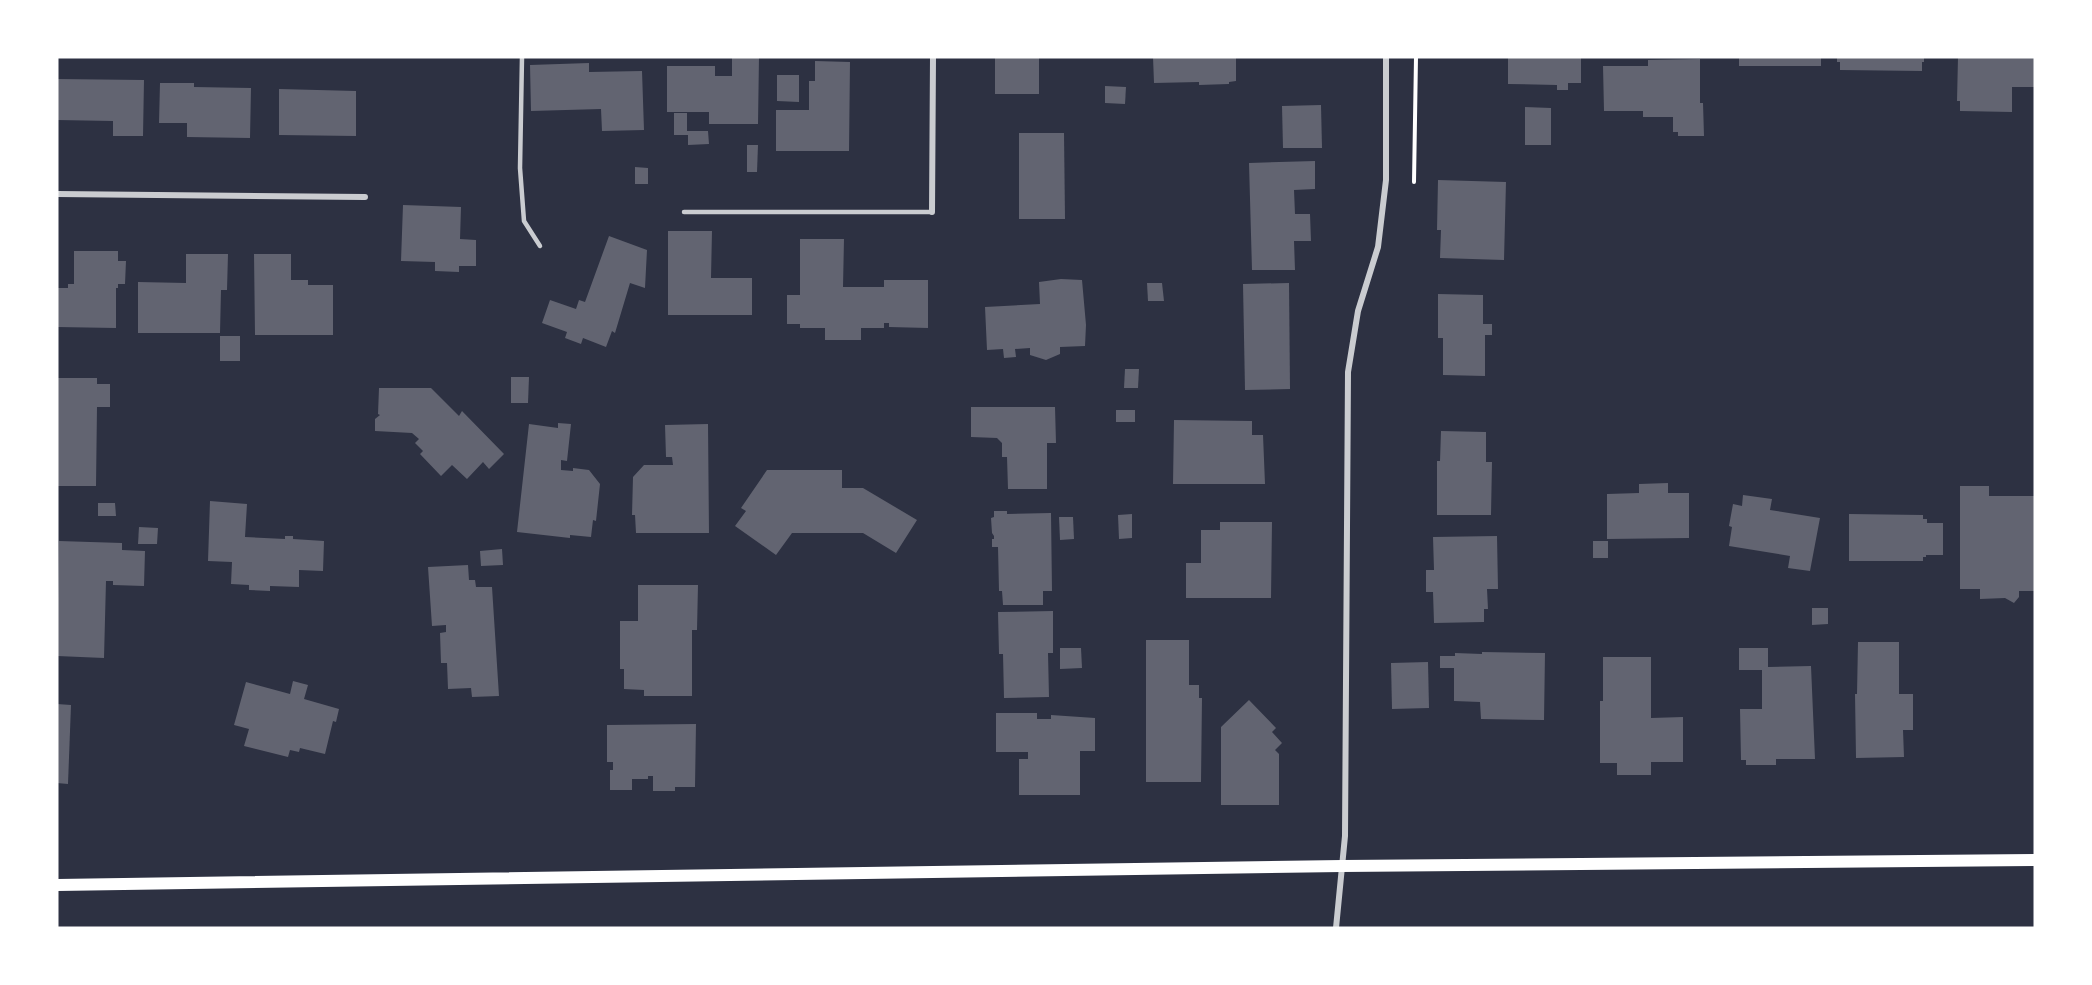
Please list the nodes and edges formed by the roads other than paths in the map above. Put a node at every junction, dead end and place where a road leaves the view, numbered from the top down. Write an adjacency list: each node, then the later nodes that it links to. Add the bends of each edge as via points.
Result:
1 (522, 57): 8 (lane, via 520,168 524,221)
2 (933, 57): 7 (street)
3 (1386, 57): 10 (street, via 1386,180 1378,247 1358,311 1348,372)
4 (57, 194): 5 (street)
5 (365, 197)
6 (684, 212): 7 (lane)
7 (932, 212)
8 (540, 246)
9 (2035, 860): 10 (main road)
10 (1342, 866): 11 (main road); 12 (street)
11 (57, 885)
12 (1336, 928)

